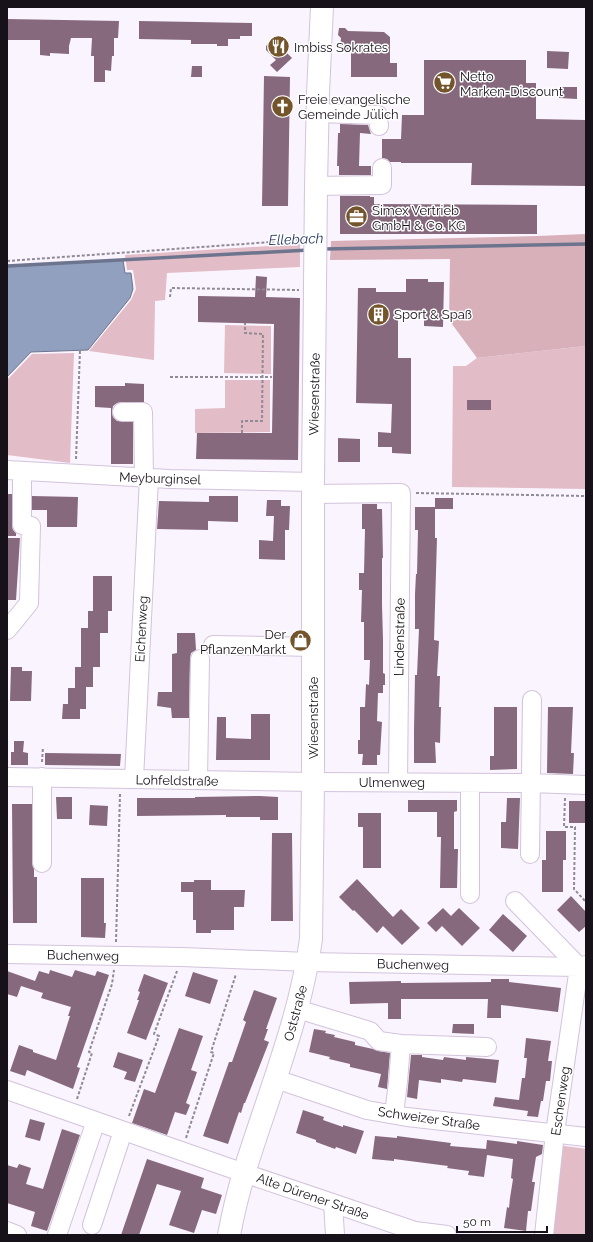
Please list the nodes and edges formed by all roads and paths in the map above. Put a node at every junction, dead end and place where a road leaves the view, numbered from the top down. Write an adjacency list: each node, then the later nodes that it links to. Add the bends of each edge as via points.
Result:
1 (322, 7): 2 (main road, Wiesenstraße)
2 (318, 113): 3 (street, via 378,115); 5 (main road, Wiesenstraße)
3 (379, 126)
4 (382, 168): 5 (street, via 382,185)
5 (316, 186): 6 (main road, Wiesenstraße)
6 (316, 249): 7 (path); 8 (main road, Wiesenstraße)
7 (7, 261)
8 (316, 290): 9 (path, via 171,288); 20 (main road, Wiesenstraße)
9 (170, 297)
10 (245, 323): 13 (path, via 245,333 263,334)
11 (80, 350): 18 (path)
12 (170, 377): 13 (path)
13 (262, 377): 14 (path); 16 (path, via 262,422 242,422)
14 (272, 377)
15 (122, 412): 19 (street, Eichenweg, via 143,412)
16 (242, 433)
17 (14, 471): 18 (street, Meyburginsel); 23 (street, via 22,525 31,526 30,603)
18 (76, 475): 19 (street, Meyburginsel)
19 (146, 478): 20 (street, Meyburginsel); 30 (street, Eichenweg, via 148,594)
20 (313, 488): 21 (street, Meyburginsel); 25 (main road, Wiesenstraße)
21 (401, 493): 22 (path); 33 (street, Lindenstraße)
22 (586, 496)
23 (7, 630)
24 (213, 645): 25 (street)
25 (313, 647): 32 (main road, Wiesenstraße)
26 (200, 659): 31 (street)
27 (532, 700): 35 (street)
28 (42, 777): 29 (street, Lohfeldstraße); 30 (street, Lohfeldstraße); 39 (street)
29 (7, 778)
30 (127, 779): 31 (street, Lohfeldstraße); 44 (path)
31 (198, 780): 32 (street, Lohfeldstraße)
32 (313, 782): 33 (street, Ulmenweg); 47 (main road, Oststraße, via 311,939)
33 (398, 782): 34 (street, Ulmenweg)
34 (470, 783): 35 (street, Ulmenweg); 40 (street)
35 (530, 783): 36 (street, Ulmenweg); 38 (street)
36 (565, 784): 37 (street, Ulmenweg); 42 (path, via 564,827 574,827 574,889)
37 (586, 785)
38 (530, 854)
39 (42, 863)
40 (470, 894)
41 (515, 901): 48 (street)
42 (586, 902)
43 (7, 954): 44 (street, Buchenweg)
44 (115, 956): 45 (street, Buchenweg); 54 (path, via 112,984)
45 (182, 957): 46 (street, Buchenweg); 57 (path, via 154,1034 159,1036)
46 (240, 959): 47 (street, Buchenweg); 60 (path, via 210,1052 214,1053)
47 (308, 962): 48 (street, Buchenweg); 49 (main road, Oststraße)
48 (583, 966): 58 (street, Eschenweg)
49 (297, 1009): 50 (street, via 370,1031 379,1041); 52 (main road, Oststraße)
50 (401, 1044): 51 (street); 55 (street)
51 (487, 1048)
52 (276, 1079): 55 (street, Schweizer Straße, via 367,1110); 61 (main road, Oststraße)
53 (7, 1090): 54 (street, Alte Dürener Straße)
54 (72, 1113): 56 (street, Alte Dürener Straße)
55 (394, 1114): 58 (street, Schweizer Straße)
56 (96, 1121): 57 (street, Alte Dürener Straße); 67 (street)
57 (124, 1131): 60 (street, Alte Dürener Straße); 63 (street)
58 (555, 1133): 59 (street, Schweizer Straße); 71 (street, Eschenweg)
59 (586, 1137)
60 (181, 1151): 61 (street, Alte Dürener Straße)
61 (244, 1173): 62 (street, Alte Dürener Straße); 68 (main road, Oststraße)
62 (333, 1203): 65 (street, Alte Dürener Straße); 69 (street)
63 (92, 1225)
64 (7, 1231): 66 (street)
65 (416, 1233): 70 (street, Alte Dürener Straße)
66 (17, 1235)
67 (57, 1235)
68 (229, 1235)
69 (335, 1235)
70 (447, 1235)
71 (544, 1235)

